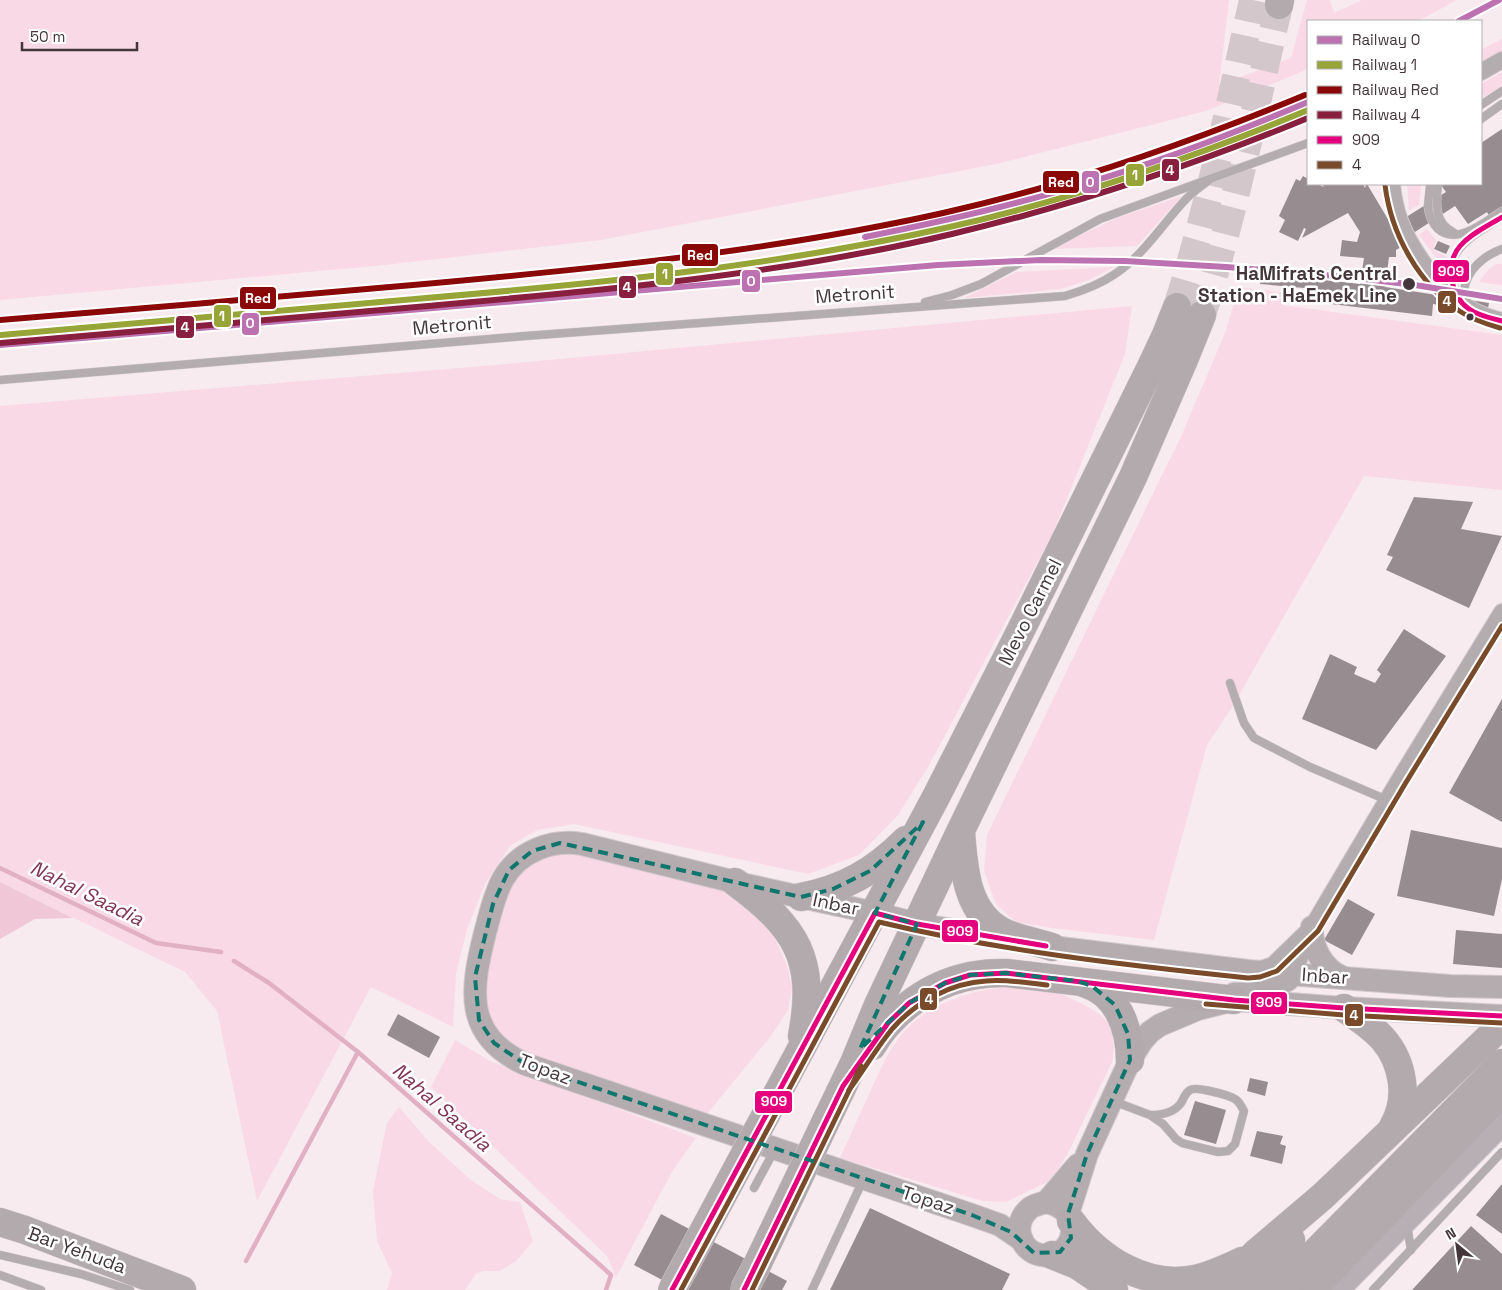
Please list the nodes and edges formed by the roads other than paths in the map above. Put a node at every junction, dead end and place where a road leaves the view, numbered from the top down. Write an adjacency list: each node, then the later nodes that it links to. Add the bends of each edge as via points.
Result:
1 (1502, 60): 2 (street)
2 (1482, 71)
3 (1502, 91): 4 (lane)
4 (1482, 104)
5 (1502, 104): 6 (lane)
6 (1482, 118)
7 (1307, 144): 8 (lane, Metronit)
8 (1208, 181): 17 (lane, Metronit, via 1100,218 968,290); 17 (lane, Metronit, via 1188,197 1126,266 1091,287 1065,296)
9 (1392, 185): 18 (street, via 1400,224 1412,246 1439,284)
10 (1430, 185): 14 (lane, via 1428,207 1432,221 1448,234)
11 (1438, 185): 14 (lane, via 1436,205 1439,218 1445,227)
12 (1502, 211): 14 (lane, via 1477,227)
13 (1502, 217): 15 (lane)
14 (1458, 234): 15 (lane)
15 (1475, 235): 18 (lane, via 1459,247 1451,266 1456,291)
16 (1502, 248): 18 (lane, via 1484,258 1470,272 1464,289)
17 (906, 307): 20 (lane, Metronit)
18 (1466, 307): 19 (street)
19 (1502, 321)
20 (0, 380)
21 (1502, 612): 23 (street)
22 (1230, 683): 23 (lane, via 1244,723 1254,738 1310,767)
23 (1387, 800): 30 (street)
24 (922, 822): 25 (highway, Mevo Carmel, via 1021,630 1166,335 1189,311 1168,398 1133,477); 27 (highway, via 889,857 870,871 833,889); 28 (highway, Mevo Carmel)
25 (961, 830): 29 (highway, Mevo Carmel); 31 (highway, via 966,881 980,911 1003,932)
26 (735, 882): 27 (street, Inbar); 42 (highway, via 774,913 798,948 806,978 807,1000); 51 (street, Topaz, via 571,842 532,851 509,870 498,889 475,977 475,1007 486,1033 504,1051 525,1064)
27 (801, 897): 28 (street, Inbar)
28 (875, 912): 29 (street, Inbar); 42 (highway, Mevo Carmel)
29 (917, 924): 31 (street, Inbar); 45 (highway, Mevo Carmel)
30 (1312, 927): 32 (street, via 1273,965); 33 (street); 34 (street, via 1313,942 1321,958 1331,971)
31 (1052, 947): 32 (street, Inbar)
32 (1248, 971): 33 (street, Inbar)
33 (1294, 974): 34 (street, Inbar); 37 (street, via 1285,985 1265,990)
34 (1342, 977): 36 (street, Inbar)
35 (1077, 982): 37 (highway); 43 (highway, via 1092,986 1115,1005 1128,1034); 45 (highway, via 986,973 945,983 909,1004 888,1023)
36 (1502, 987)
37 (1171, 993): 38 (highway)
38 (1234, 1000): 39 (street, Inbar); 43 (street, Inbar, via 1198,1009 1160,1025 1142,1041)
39 (1344, 1008): 40 (street, Inbar); 50 (highway, via 1381,1036 1398,1060 1403,1098)
40 (1502, 1016)
41 (1502, 1025): 50 (highway)
42 (797, 1057): 72 (highway, Mevo Carmel, bridge)
43 (1130, 1060): 47 (street, Inbar)
44 (1502, 1063): 68 (highway)
45 (843, 1086): 73 (highway, bridge)
46 (1502, 1092): 78 (highway)
47 (1112, 1100): 48 (lane); 53 (street, Inbar)
48 (1150, 1115): 48 (lane, via 1182,1143 1218,1152 1235,1144 1244,1111 1233,1098 1196,1088 1189,1090 1172,1112)
49 (1502, 1122): 60 (main road)
50 (1389, 1133): 56 (highway)
51 (775, 1149): 54 (street, Topaz); 55 (lane)
52 (1502, 1152): 63 (lane)
53 (1087, 1154): 57 (street); 59 (street)
54 (864, 1179): 58 (street, Topaz); 74 (lane)
55 (754, 1188)
56 (1323, 1196): 64 (highway); 77 (highway, via 1282,1254)
57 (1037, 1205): 58 (street, via 1013,1213); 59 (street, via 1054,1204); 62 (street, via 1023,1215 1019,1232)
58 (972, 1215): 62 (street, Topaz, via 1000,1225)
59 (1070, 1218): 64 (highway, via 1092,1246 1110,1260 1149,1278 1196,1279); 66 (street, via 1071,1238 1060,1252)
60 (1406, 1218): 63 (lane); 79 (main road)
61 (8, 1224): 71 (highway, Bar Yehuda)
62 (1022, 1240): 66 (street, via 1034,1253)
63 (1411, 1250): 80 (lane)
64 (1256, 1253): 76 (highway)
65 (0, 1255): 70 (lane, via 81,1274)
66 (1052, 1255): 75 (highway, via 1077,1264)
67 (0, 1275): 69 (lane)
68 (1281, 1287)
69 (41, 1290)
70 (130, 1290)
71 (182, 1290)
72 (672, 1290)
73 (744, 1290)
74 (812, 1290)
75 (1114, 1290)
76 (1219, 1290)
77 (1248, 1290)
78 (1312, 1290)
79 (1336, 1290)
80 (1374, 1290)

